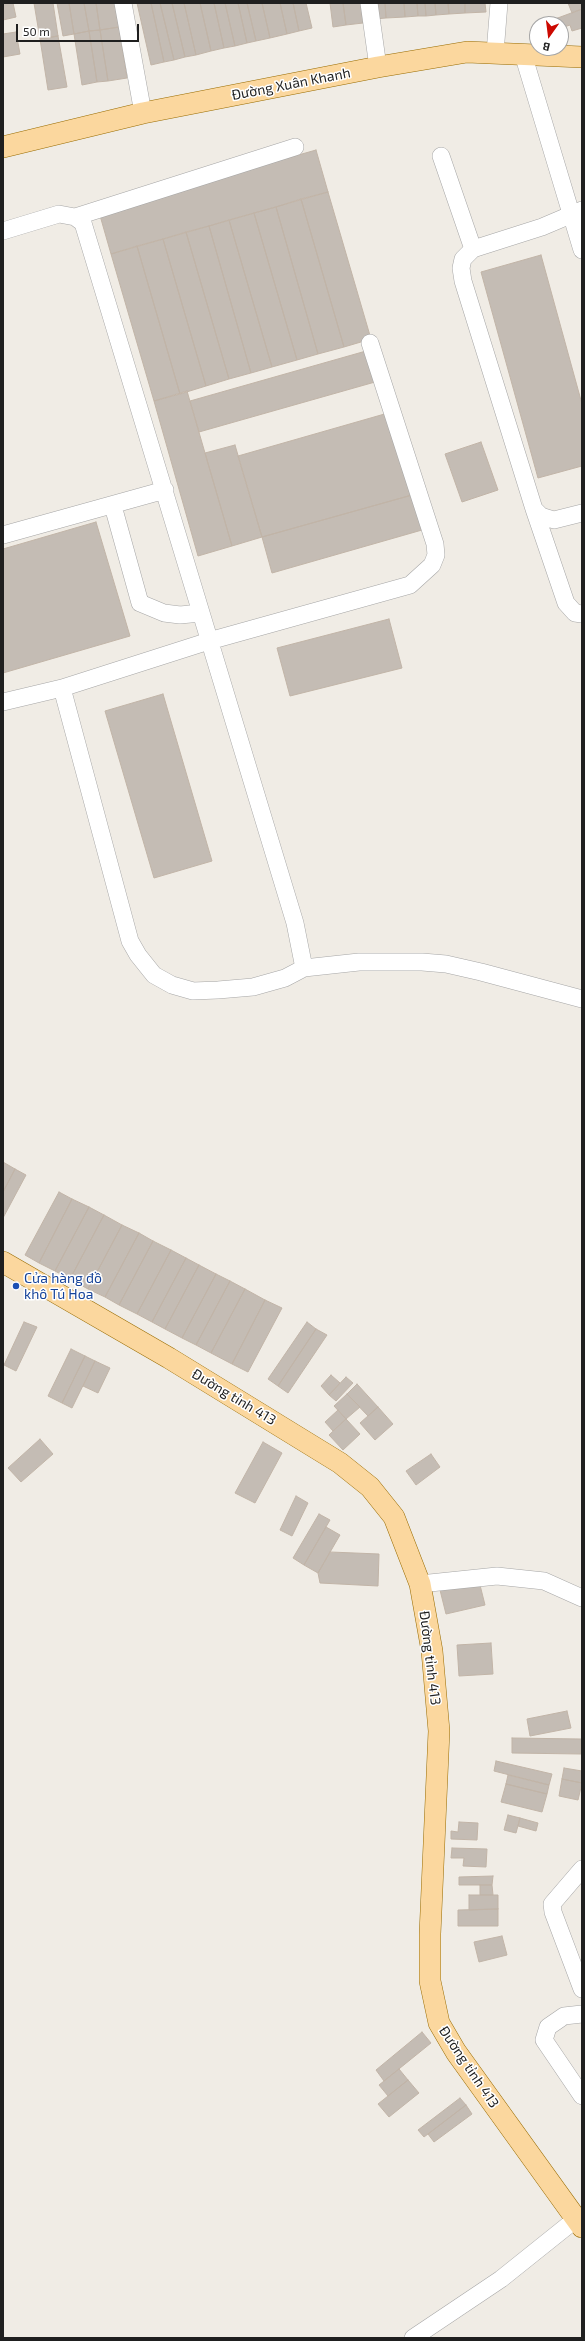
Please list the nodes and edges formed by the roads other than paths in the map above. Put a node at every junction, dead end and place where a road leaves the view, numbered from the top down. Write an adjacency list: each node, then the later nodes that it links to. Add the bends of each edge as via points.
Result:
1 (123, 3): 8 (street)
2 (369, 3): 7 (street)
3 (499, 3): 4 (street)
4 (495, 53): 5 (main road, Đường Xuân Khanh); 7 (main road, Đường Xuân Khanh, via 467,52)
5 (523, 54): 6 (main road, Đường Xuân Khanh); 12 (street)
6 (582, 57)
7 (378, 67): 8 (main road, Đường Xuân Khanh)
8 (143, 113): 10 (main road, Đường Xuân Khanh)
9 (295, 146): 13 (street)
10 (3, 147)
11 (441, 156): 15 (street)
12 (577, 213): 15 (street); 16 (street)
13 (75, 216): 14 (street, via 59,214); 18 (street, via 84,223 90,241)
14 (3, 231)
15 (473, 249): 20 (street, via 463,259 462,281)
16 (582, 250)
17 (370, 343): 25 (street, via 435,544 436,555 432,565 410,585)
18 (165, 490): 19 (street); 23 (street)
19 (113, 506): 22 (street); 23 (street, via 140,603 164,613)
20 (534, 509): 21 (street, via 546,519 554,520); 24 (street, via 566,603 575,613)
21 (582, 513)
22 (4, 530)
23 (201, 613): 25 (street)
24 (582, 614)
25 (209, 641): 26 (street); 28 (street, via 296,923)
26 (62, 688): 27 (street); 28 (street, via 130,942 154,975 172,985 193,991 218,990 253,987 285,978)
27 (3, 702)
28 (304, 968): 29 (street, via 359,962 446,964)
29 (582, 999)
30 (3, 1262): 31 (main road, Đường tỉnh 413, via 169,1358 340,1463 370,1487 394,1517)
31 (420, 1584): 32 (street, via 497,1576 544,1581); 37 (main road, Đường tỉnh 413, via 432,1651 439,1731 430,1934 430,1981 439,2023 456,2052)
32 (582, 1598)
33 (582, 1868): 34 (street, via 552,1904)
34 (582, 1989)
35 (582, 2014): 36 (street, via 564,2016 548,2026 544,2040)
36 (582, 2096)
37 (579, 2223): 38 (street)
38 (413, 2338)

